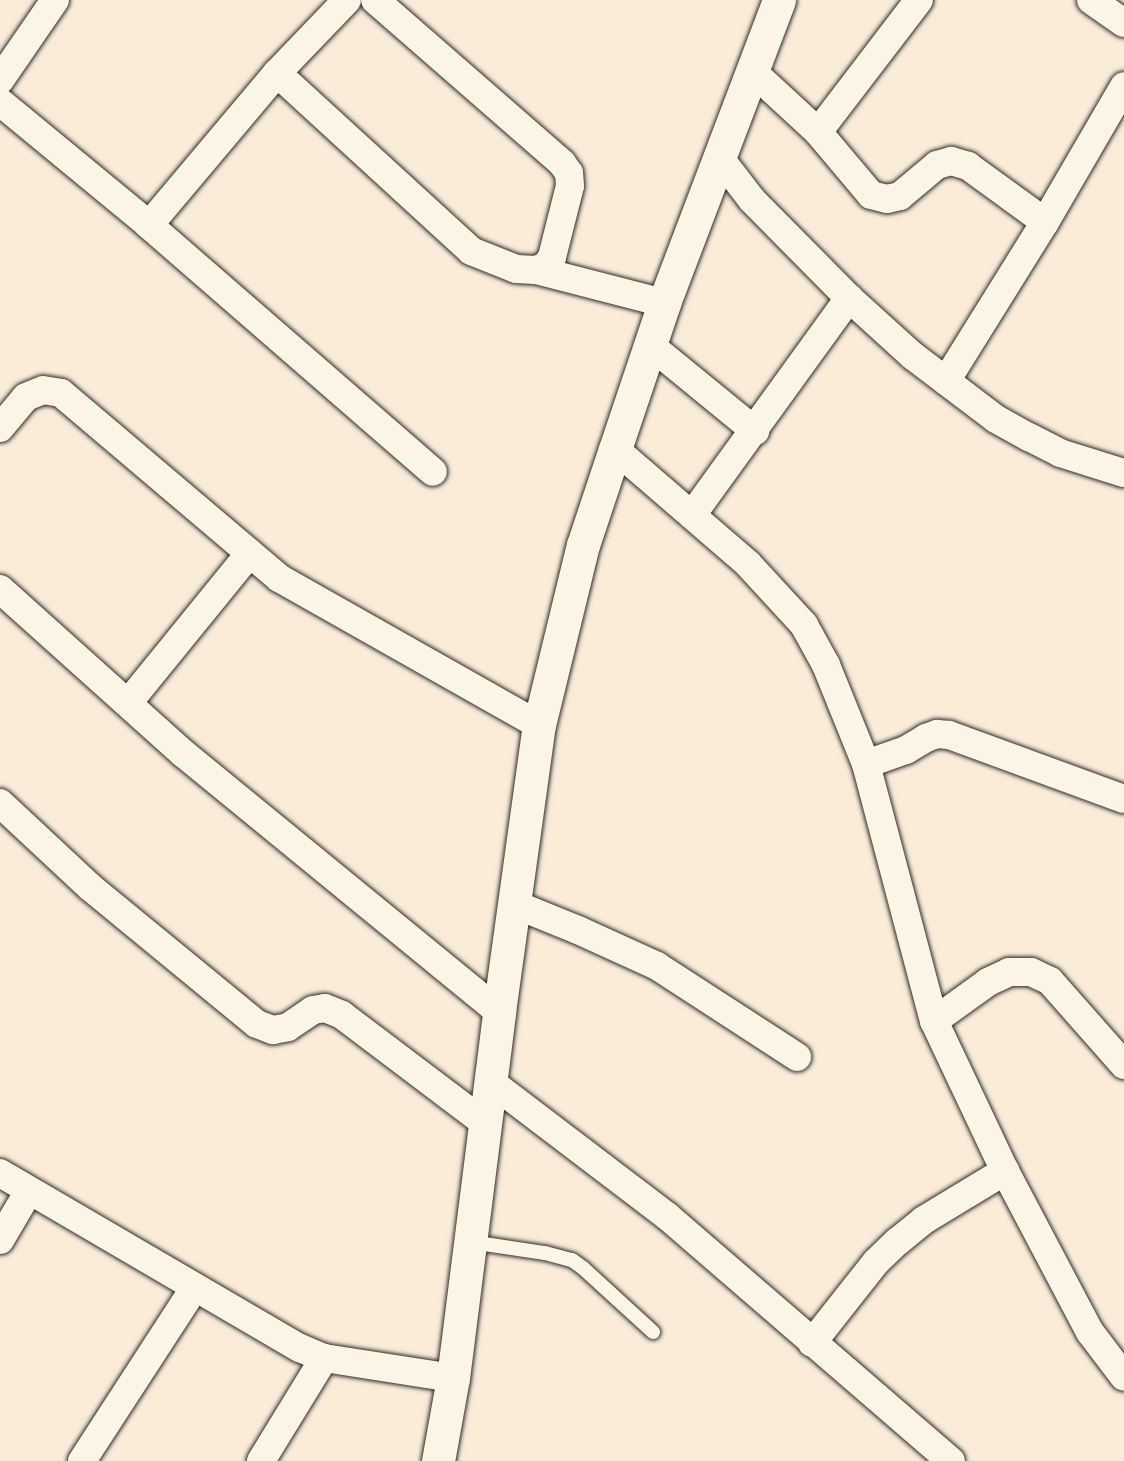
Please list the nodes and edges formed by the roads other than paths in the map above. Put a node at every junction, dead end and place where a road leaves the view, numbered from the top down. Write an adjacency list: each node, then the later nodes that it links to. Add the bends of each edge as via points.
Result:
1 (55, 0): 10 (street)
2 (347, 0): 9 (street)
3 (375, 0): 17 (street, via 550,149 569,173 570,186 552,257 546,266)
4 (779, 0): 8 (street)
5 (919, 0): 13 (street)
6 (1091, 0): 7 (street)
7 (1124, 23)
8 (752, 71): 13 (street); 14 (street)
9 (277, 74): 16 (street); 17 (street, via 471,251 516,269)
10 (0, 80)
11 (1124, 86): 15 (street)
12 (0, 102): 16 (street)
13 (818, 132): 15 (street, via 871,195 887,199 900,195 937,165 951,161 968,166)
14 (719, 157): 18 (street, via 752,200); 19 (street)
15 (1045, 222): 21 (street)
16 (149, 225): 25 (street)
17 (536, 270): 19 (street)
18 (849, 298): 21 (street); 23 (street)
19 (664, 303): 20 (street)
20 (650, 345): 23 (street); 24 (street)
21 (946, 381): 26 (street, via 996,419 1029,437 1060,453)
22 (0, 428): 28 (street, via 26,397 43,390 61,393)
23 (755, 430): 27 (street)
24 (615, 448): 27 (street); 31 (street, via 583,545)
25 (433, 472)
26 (1124, 473)
27 (692, 515): 32 (street, via 774,589 804,625 826,665)
28 (250, 553): 30 (street); 31 (street, via 279,578 326,606)
29 (4, 601): 30 (street)
30 (128, 703): 36 (street, via 184,754)
31 (539, 725): 35 (street)
32 (867, 764): 33 (street, via 937,734 949,735); 37 (street)
33 (1124, 799)
34 (0, 803): 41 (street, via 90,887 257,1024 273,1030 288,1027 313,1010 325,1008 342,1015)
35 (514, 904): 36 (street); 39 (street, via 657,966)
36 (499, 1012): 40 (street)
37 (934, 1021): 38 (street, via 988,982 1009,972 1031,972 1050,981); 42 (street)
38 (1121, 1054)
39 (797, 1057)
40 (491, 1082): 41 (street); 49 (street, via 667,1216)
41 (486, 1124): 46 (street)
42 (1005, 1171): 49 (street, via 924,1220 897,1242 876,1262); 51 (street, via 1090,1332)
43 (0, 1173): 44 (street)
44 (29, 1191): 45 (street); 47 (street)
45 (0, 1240)
46 (471, 1242): 48 (lane, via 572,1260); 52 (street)
47 (195, 1287): 50 (street); 53 (street)
48 (652, 1332)
49 (812, 1343): 56 (street)
50 (324, 1358): 52 (street); 54 (street)
51 (1124, 1377)
52 (453, 1378): 55 (street)
53 (82, 1461)
54 (261, 1461)
55 (438, 1461)
56 (951, 1461)

